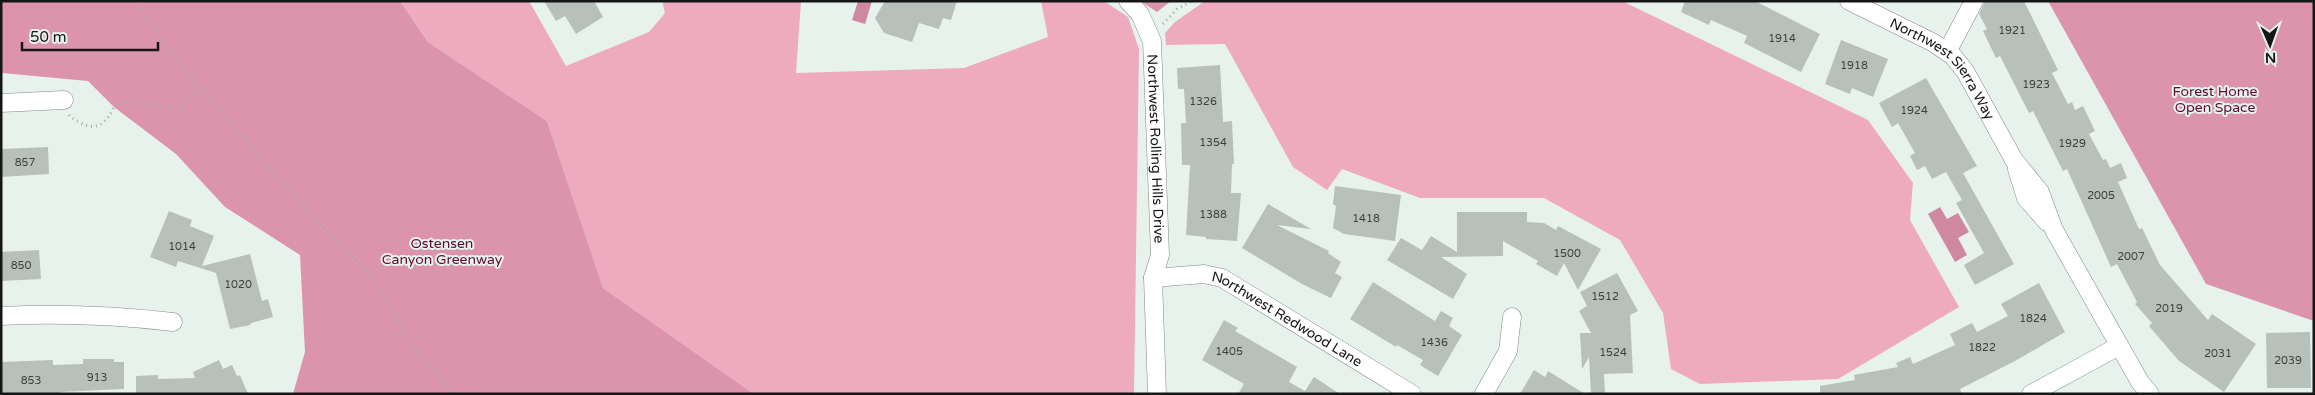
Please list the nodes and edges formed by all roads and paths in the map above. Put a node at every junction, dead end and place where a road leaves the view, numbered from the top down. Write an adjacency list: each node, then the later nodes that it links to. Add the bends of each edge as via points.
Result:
1 (136, 1): 8 (path, via 170,53)
2 (1128, 1): 6 (street, Northwest Rolling Hills Drive, via 1140,14)
3 (1192, 1): 6 (path, via 1166,19)
4 (1849, 1): 7 (street, Northwest Sierra Way)
5 (1974, 1): 7 (street)
6 (1152, 41): 11 (street, Northwest Rolling Hills Drive, via 1160,255)
7 (1947, 52): 15 (street, Northwest Sierra Way, via 1965,71 2014,160 2040,192 2054,230)
8 (202, 90): 9 (path, via 184,108 130,101 114,107 101,126 88,128 70,117); 16 (path, via 315,219 372,276 415,350)
9 (64, 100): 10 (street)
10 (1, 103)
11 (1153, 278): 17 (street, Northwest Rolling Hills Drive); 18 (street, Northwest Redwood Lane, via 1204,274 1222,278)
12 (1, 316): 14 (street, via 114,315)
13 (1512, 318): 19 (street, via 1508,351)
14 (173, 322)
15 (2119, 346): 20 (street); 21 (street, Northwest Sierra Way)
16 (456, 394)
17 (1157, 394)
18 (1412, 394)
19 (1484, 394)
20 (2031, 394)
21 (2150, 394)

